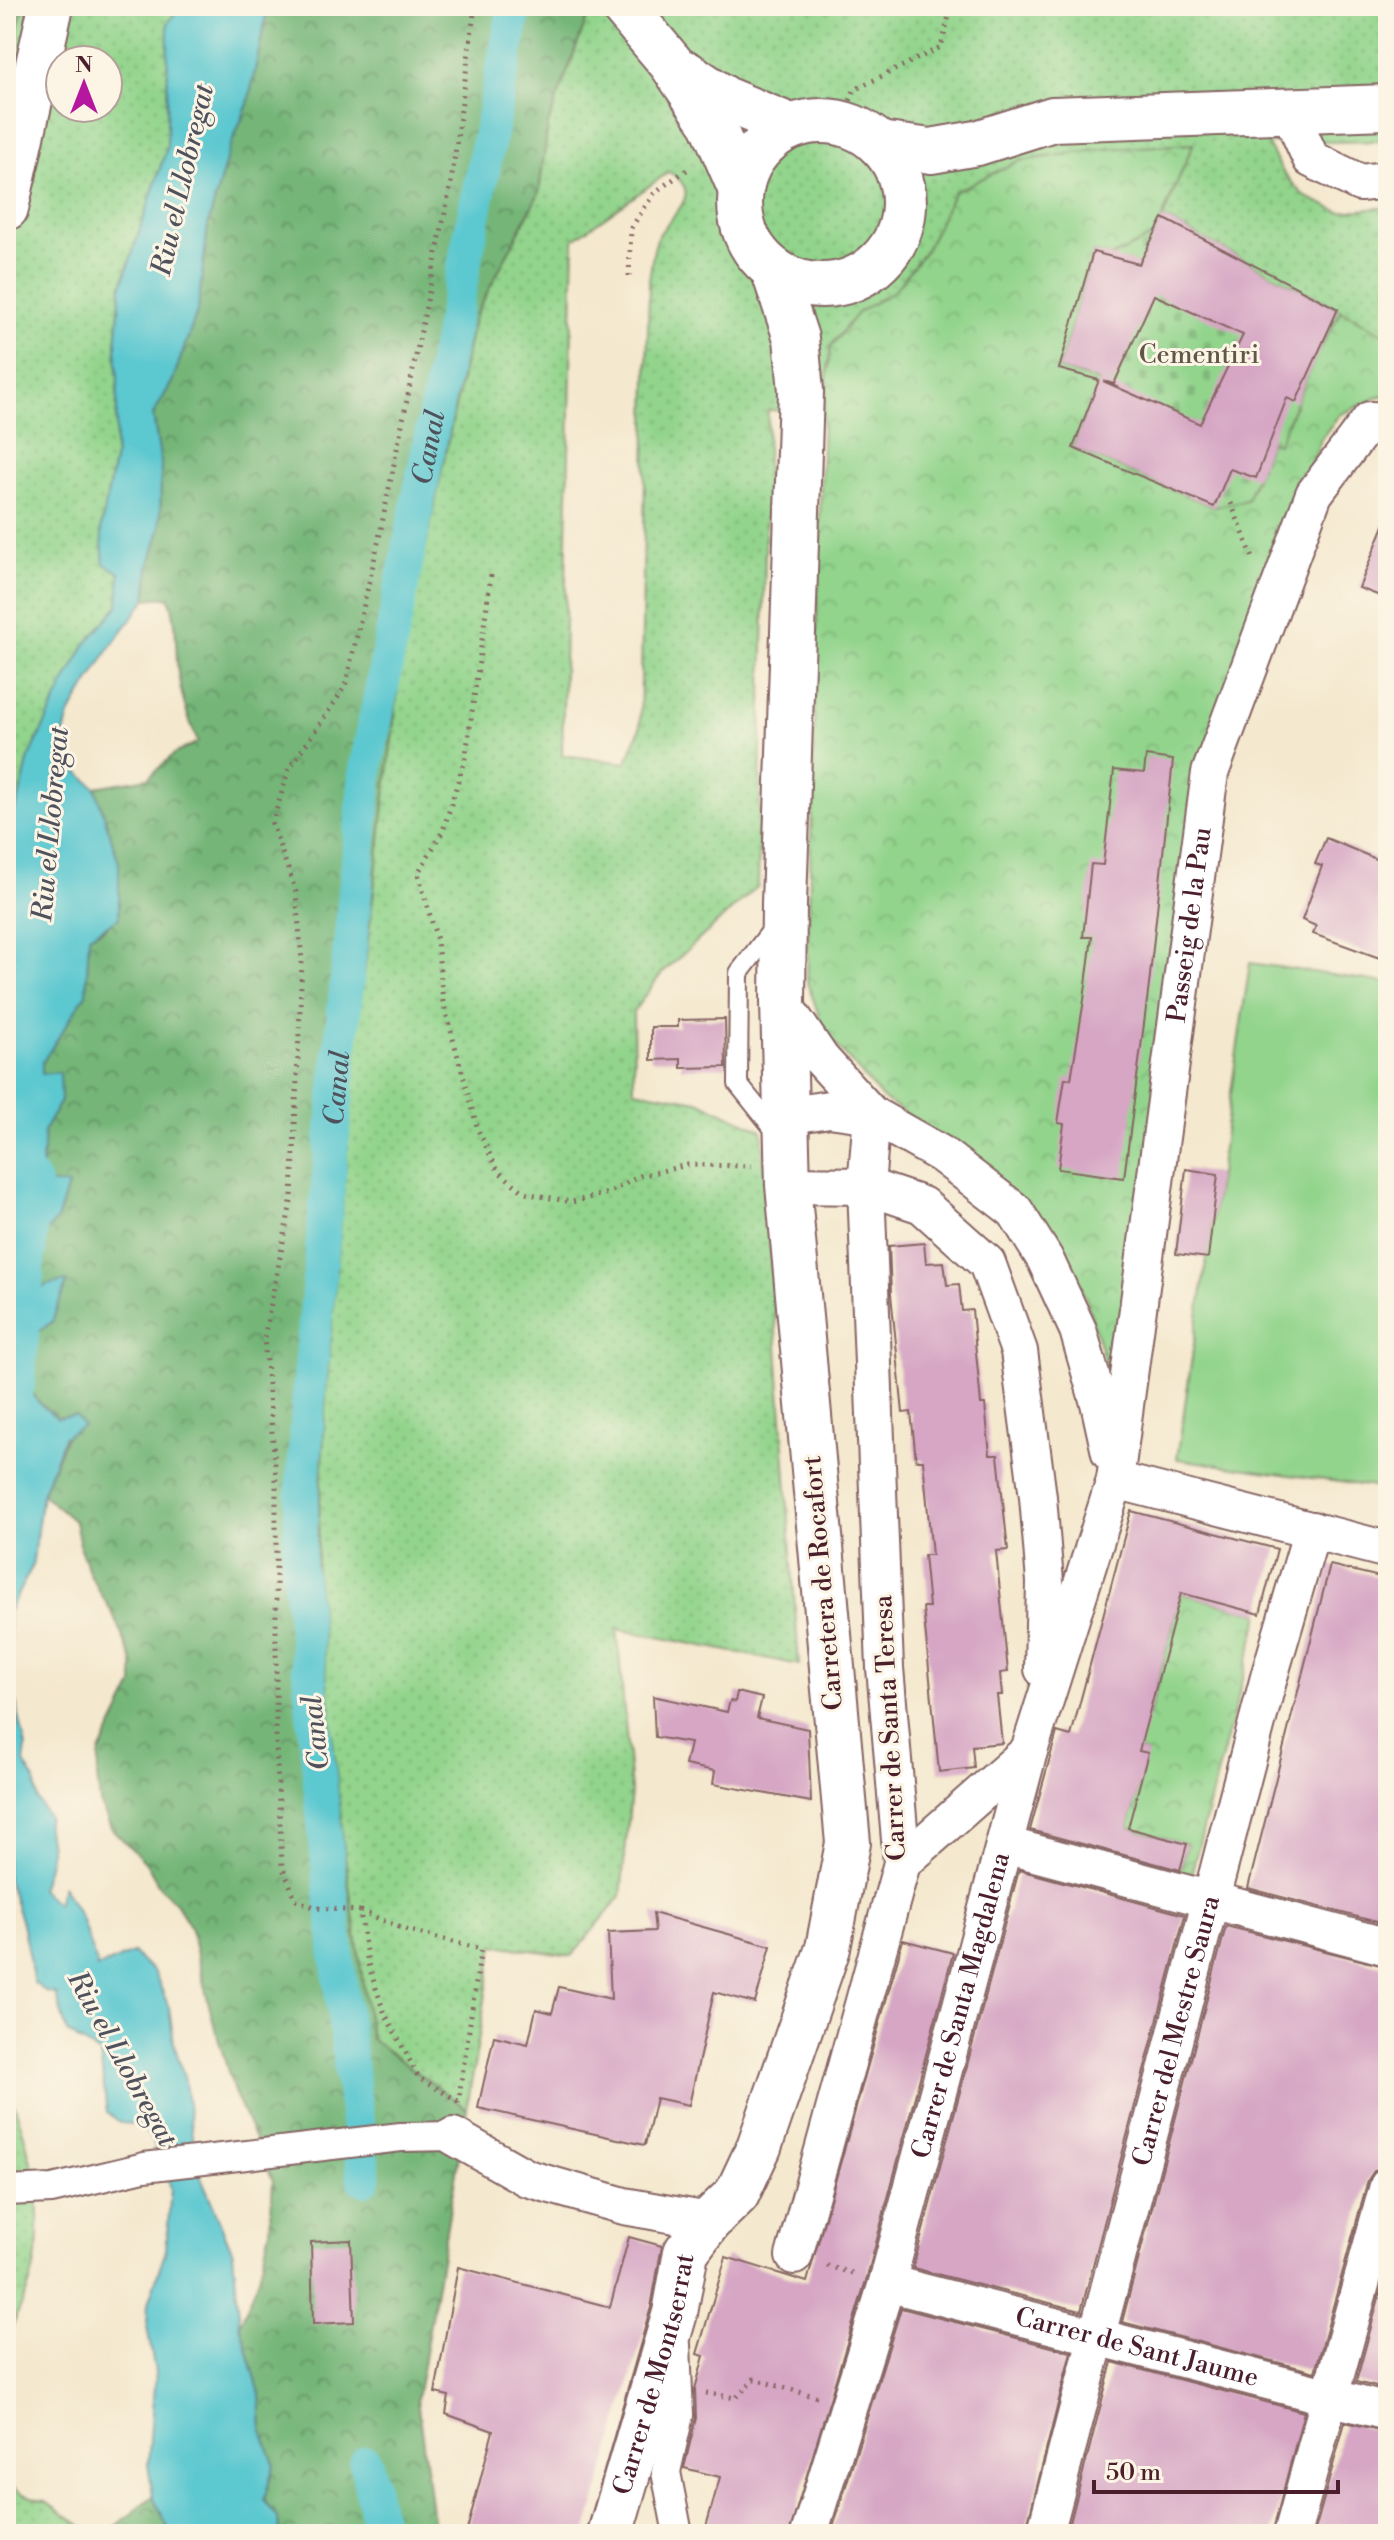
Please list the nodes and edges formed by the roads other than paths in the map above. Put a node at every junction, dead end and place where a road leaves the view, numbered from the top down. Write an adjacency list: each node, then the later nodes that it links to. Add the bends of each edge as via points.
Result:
1 (51, 6): 11 (street)
2 (623, 6): 3 (street)
3 (671, 63): 6 (street, via 727,100); 9 (street, via 712,123)
4 (1388, 107): 5 (street)
5 (1289, 110): 7 (street, via 1053,119); 10 (street, via 1311,159 1360,183)
6 (790, 126): 8 (street, via 816,120 842,123); 9 (street)
7 (977, 143): 8 (street, via 931,151); 12 (street, via 938,172)
8 (879, 144): 12 (street, via 898,171)
9 (732, 170): 13 (street, via 745,233)
10 (1388, 180)
11 (6, 208)
12 (903, 219): 14 (street, via 882,258)
13 (773, 269): 14 (street, via 800,282); 15 (street, via 796,338)
14 (845, 282): 15 (street, via 811,341)
15 (801, 391): 17 (street, Carretera de Rocafort)
16 (1388, 421): 22 (street, Passeig de la Pau, via 1370,420 1314,494 1210,773)
17 (784, 914): 18 (street, Carretera de Rocafort); 20 (lane, via 739,973 738,1084)
18 (783, 1003): 19 (street, via 821,1059); 20 (street, Carretera de Rocafort)
19 (872, 1115): 20 (street, via 829,1109); 21 (street, Carrer de Santa Teresa); 22 (street, via 941,1154 1015,1211 1045,1259 1078,1330)
20 (788, 1153): 21 (street); 34 (street, Carretera de Rocafort, via 848,1843 828,1948 759,2147 737,2194)
21 (866, 1186): 25 (street, via 922,1205 987,1263 1019,1351 1045,1582); 28 (street, Carrer de Santa Teresa, via 885,1668)
22 (1115, 1480): 23 (street); 25 (street, Carrer de Santa Magdalena)
23 (1312, 1530): 24 (street); 29 (street, Carrer del Mestre Saura)
24 (1388, 1550)
25 (1043, 1711): 26 (street, Carrer de Santa Magdalena)
26 (1029, 1751): 27 (street, Carrer de Santa Magdalena); 28 (street)
27 (1005, 1845): 29 (street); 36 (street, Carrer de Santa Magdalena)
28 (902, 1863): 35 (street, Carrer de Santa Teresa)
29 (1211, 1902): 30 (street); 38 (street, Carrer del Mestre Saura)
30 (1388, 1947)
31 (453, 2136): 33 (street, via 401,2137 144,2167 52,2189); 34 (street, via 527,2178 624,2206)
32 (1388, 2186): 39 (street)
33 (6, 2191)
34 (709, 2221): 37 (street, Carrer de Montserrat, via 686,2252)
35 (794, 2256)
36 (887, 2283): 38 (street, Carrer de Sant Jaume); 43 (street, Carrer de Santa Magdalena)
37 (675, 2313): 41 (street, Carrer de Montserrat); 42 (street, via 679,2415 666,2472)
38 (1098, 2336): 39 (street, Carrer de Sant Jaume); 44 (street, Carrer del Mestre Saura)
39 (1330, 2397): 40 (street, Carrer de Sant Jaume); 45 (street)
40 (1388, 2412)
41 (610, 2534)
42 (678, 2534)
43 (809, 2534)
44 (1045, 2534)
45 (1292, 2534)

